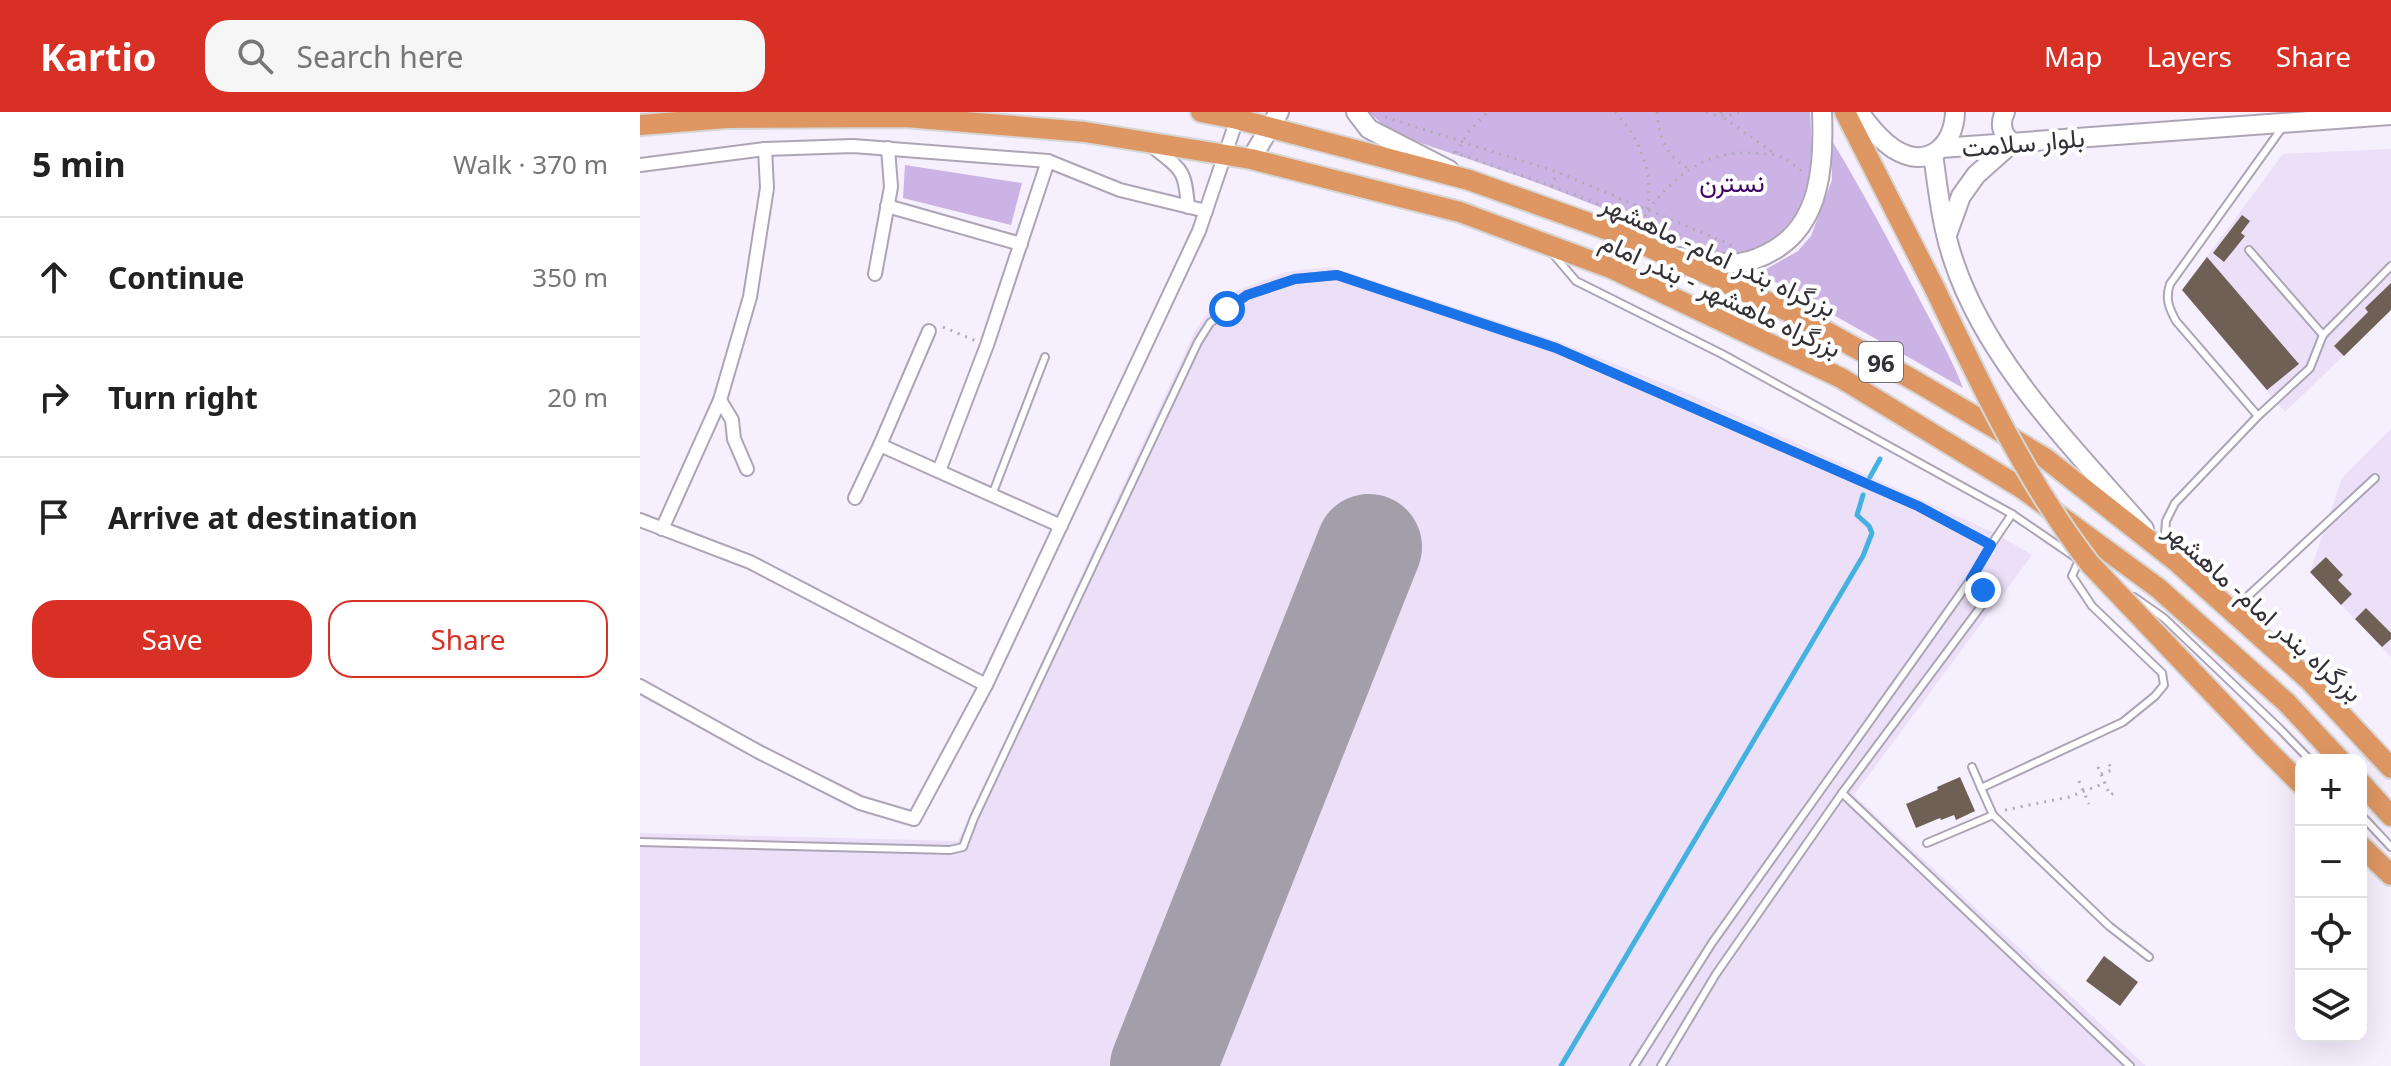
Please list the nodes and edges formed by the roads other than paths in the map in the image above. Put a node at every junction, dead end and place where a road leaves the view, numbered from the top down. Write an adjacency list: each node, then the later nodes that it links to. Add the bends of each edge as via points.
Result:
1 (1201, 112): 9 (highway, 96)
2 (1356, 112): 24 (main road, via 1369,129 1452,161)
3 (1822, 112): 32 (main road, via 1820,180 1802,225 1783,244 1740,263)
4 (1845, 112): 61 (highway, bridge, via 2046,503 2090,564)
5 (1859, 112): 19 (main road, بلوار سلامت, via 1880,139 1899,152 1914,157)
6 (1955, 112): 19 (main road, via 1951,133)
7 (2005, 112): 16 (main road, via 2002,128)
8 (2391, 115): 12 (main road, بلوار سلامت)
9 (1239, 116): 10 (highway, 96); 20 (street)
10 (1275, 120): 21 (main road); 24 (highway, بزرگراه بندر امام- ماهشهر / 96)
11 (672, 122): 13 (highway, 96); 14 (street); 15 (highway, 96, via 906,117)
12 (2287, 122): 16 (main road, بلوار سلامت); 39 (lane, via 2166,295 2176,321)
13 (640, 125)
14 (640, 137)
15 (1148, 142): 20 (highway, 96); 26 (street, via 1185,177)
16 (2012, 143): 19 (main road, بلوار سلامت); 28 (main road, via 1961,196)
17 (888, 148): 18 (street); 22 (street); 25 (street)
18 (765, 149): 23 (street); 38 (street, via 767,188 750,297)
19 (1937, 151): 28 (main road)
20 (1225, 154): 21 (highway, 96); 27 (street)
21 (1251, 159): 29 (highway, بزرگراه ماهشهر - بندر امام / 96, via 1460,212)
22 (1048, 161): 26 (street, via 1120,190); 30 (street)
23 (640, 165)
24 (1469, 180): 32 (highway, بزرگراه بندر امام- ماهشهر / 96, via 1639,231)
25 (887, 206): 30 (street); 34 (street)
26 (1188, 207): 27 (street)
27 (1206, 211): 48 (street)
28 (1947, 234): 51 (main road, via 1971,303 2021,383)
29 (1544, 243): 46 (lane, via 1576,281 1722,354); 58 (highway, بزرگراه ماهشهر - بندر امام / 96, via 1613,269 1841,378 2023,489 2158,588 2287,703)
30 (1021, 244): 42 (street)
31 (2249, 250): 36 (lane)
32 (1662, 254): 51 (highway, بزرگراه بندر امام- ماهشهر / 96, via 1800,317 1917,382 2045,458)
33 (2391, 266): 36 (lane)
34 (875, 274)
35 (929, 331): 40 (street)
36 (2323, 335): 39 (lane, via 2310,368)
37 (1045, 357): 44 (lane)
38 (720, 400): 41 (street); 49 (street)
39 (2258, 416): 51 (lane, via 2175,503 2166,521)
40 (880, 445): 42 (street); 45 (street)
41 (747, 469)
42 (939, 471): 44 (street)
43 (2375, 478): 54 (lane)
44 (992, 495): 48 (street)
45 (855, 498)
46 (2012, 514): 50 (lane); 52 (lane)
47 (640, 520): 49 (street)
48 (1061, 526): 55 (street)
49 (662, 529): 55 (street, via 750,562)
50 (1991, 545): 53 (lane); 68 (lane, via 1918,506 1556,348 1337,275 1295,279 1247,295 1210,323 1198,342 963,847)
51 (2164, 552): 54 (highway, بزرگراه بندر امام- ماهشهر / 96)
52 (2079, 560): 57 (lane, via 2164,618); 62 (lane, via 2072,576 2092,606 2162,673 2164,685 2123,722)
53 (1971, 579): 64 (lane, via 1985,595 1982,605); 74 (lane, via 1712,943)
54 (2232, 611): 60 (highway, بزرگراه بندر امام- ماهشهر / 96, via 2309,680)
55 (986, 685): 56 (street, via 914,819 860,803)
56 (640, 686)
57 (2304, 754)
58 (2334, 754)
59 (1972, 767): 62 (lane)
60 (2391, 768)
61 (2295, 778)
62 (1981, 788): 65 (lane)
63 (2367, 790): 66 (highway)
64 (1842, 793): 75 (lane, via 1716,974); 76 (lane)
65 (1993, 815): 69 (lane); 73 (lane, via 2109,926)
66 (2391, 816)
67 (2367, 821): 70 (lane)
68 (640, 842)
69 (1927, 843)
70 (2391, 847)
71 (2367, 852): 72 (highway)
72 (2391, 875)
73 (2149, 957)
74 (1634, 1066)
75 (1661, 1066)
76 (2130, 1066)

